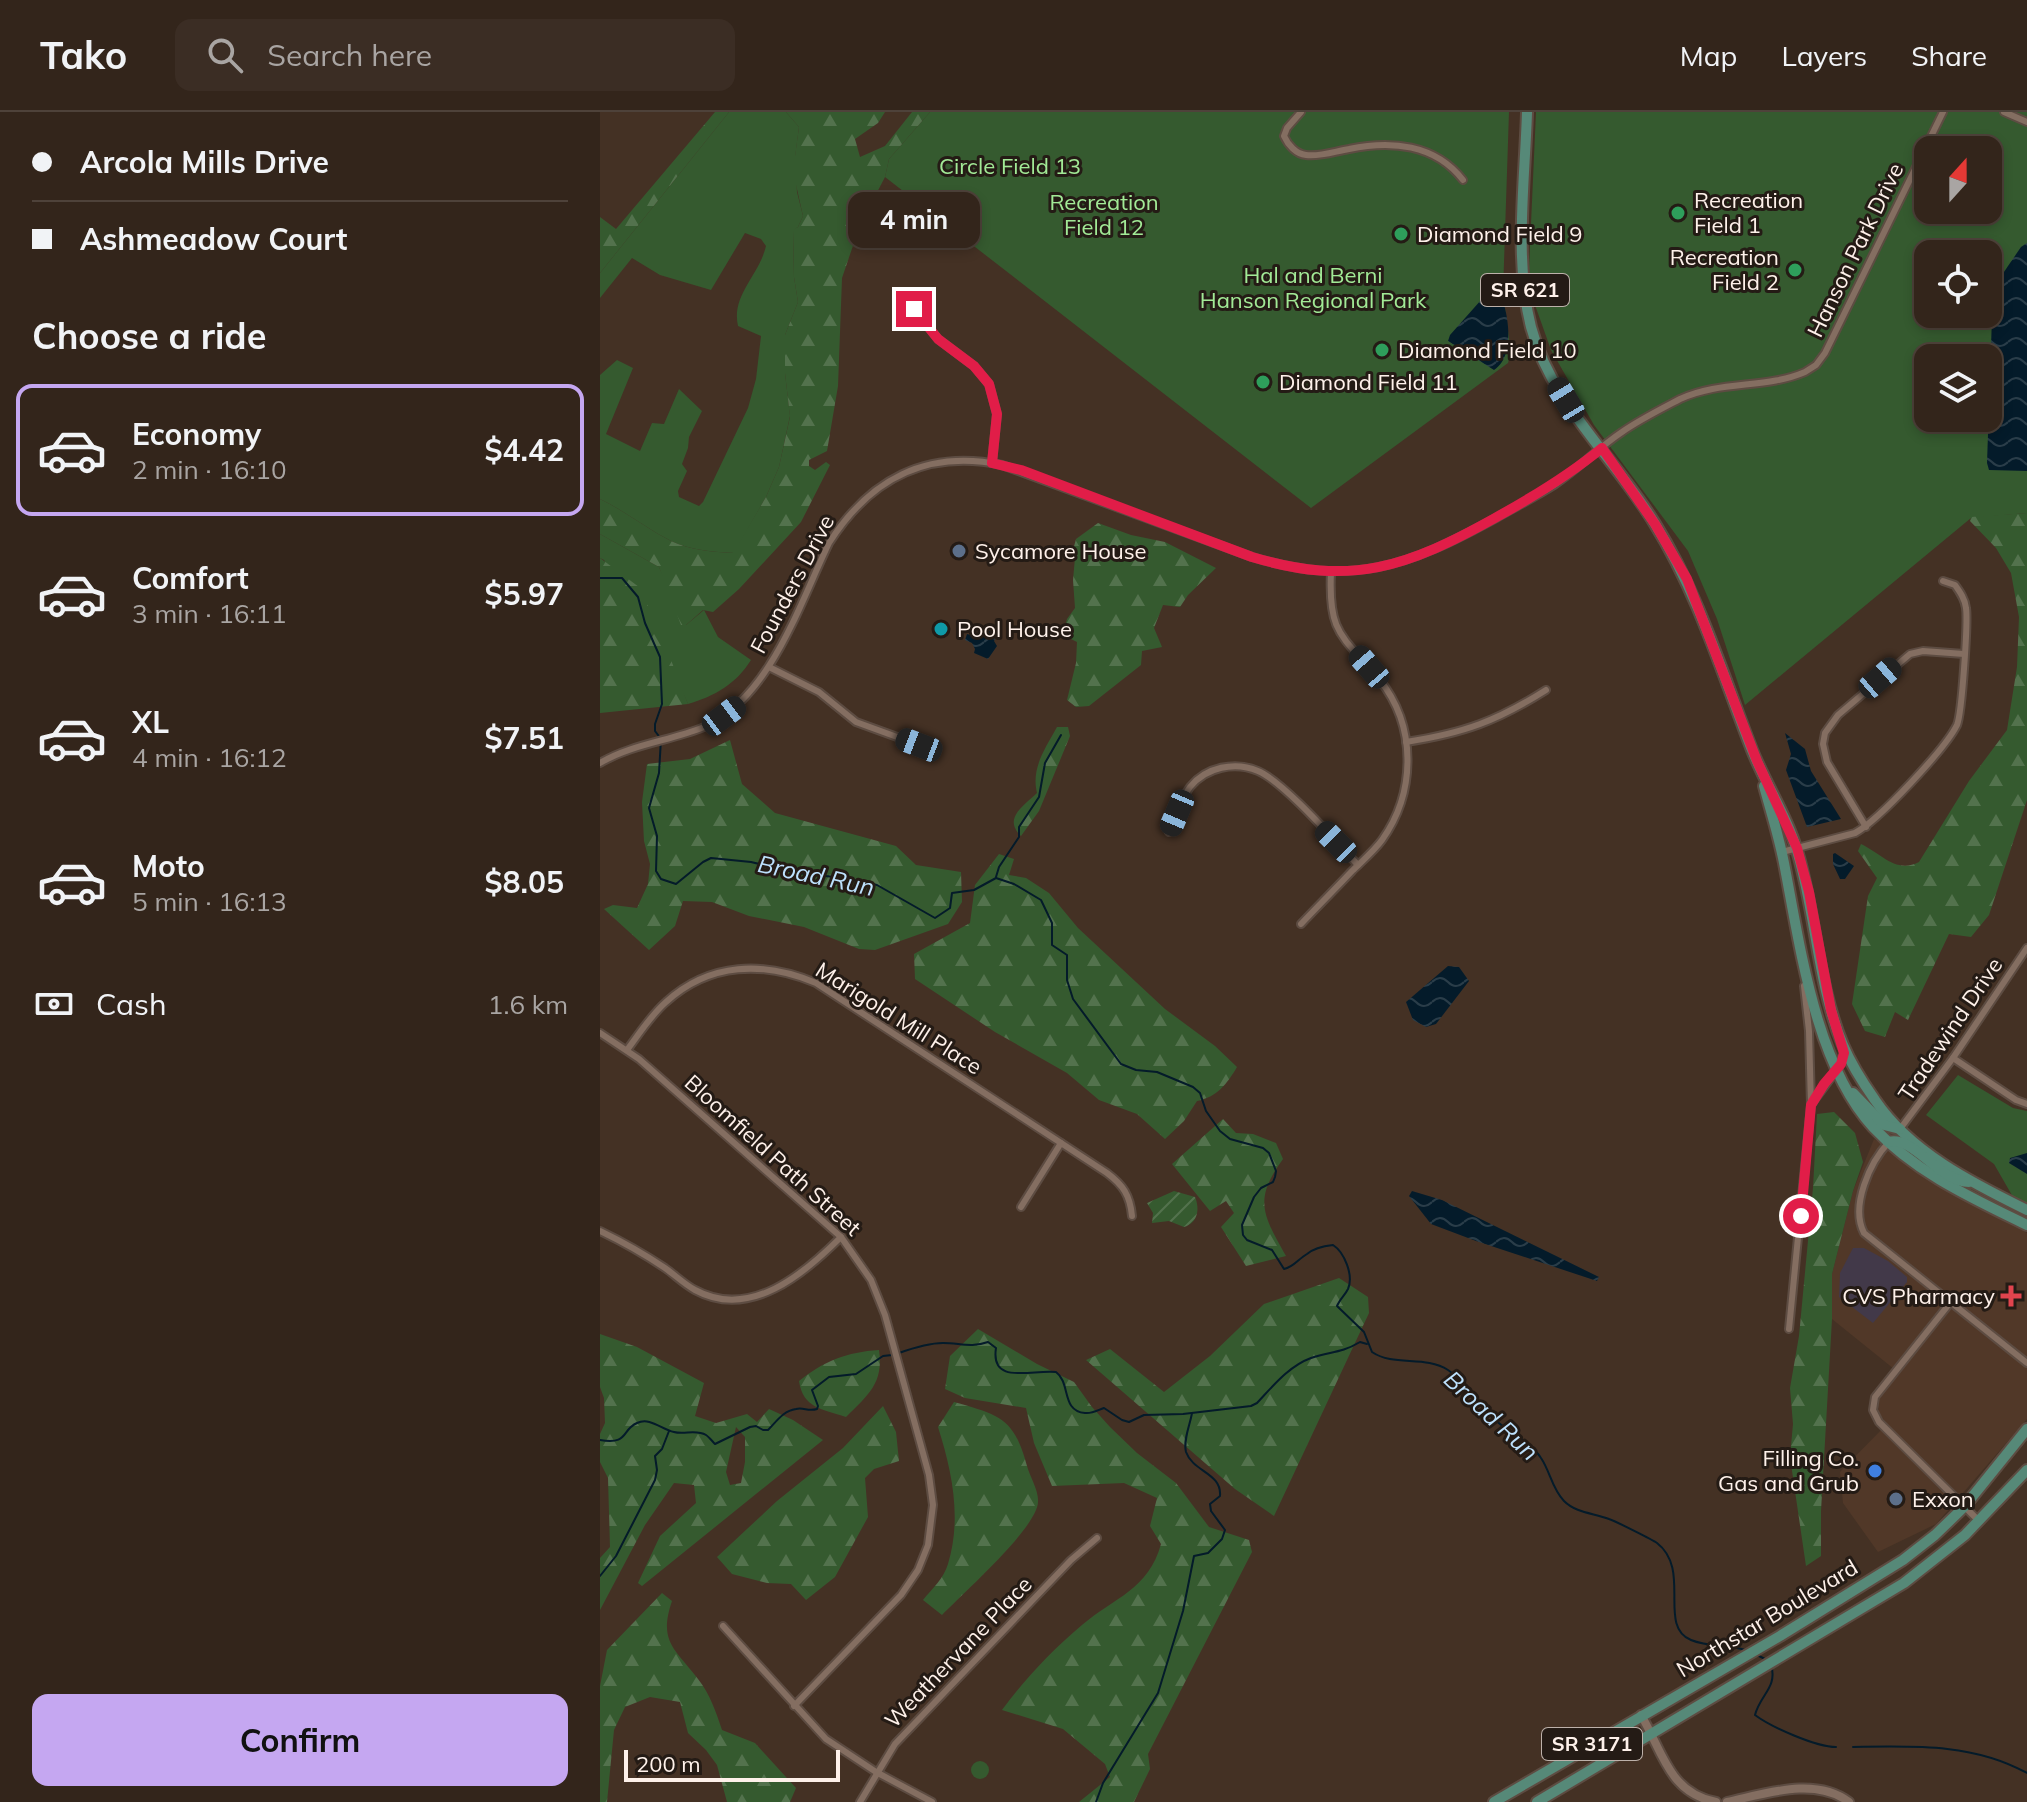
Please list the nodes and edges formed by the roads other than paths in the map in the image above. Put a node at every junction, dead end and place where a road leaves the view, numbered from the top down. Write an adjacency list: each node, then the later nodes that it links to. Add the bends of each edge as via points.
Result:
1 (1301, 112): 6 (street, via 1284,136 1301,154 1404,146 1436,156)
2 (1527, 112): 8 (main road, SR 621, via 1524,273 1531,327 1552,377)
3 (1943, 112): 8 (street, Hanson Park Drive, via 1816,365 1798,375 1707,389 1680,399)
4 (2004, 112): 5 (street)
5 (2027, 122)
6 (1463, 180)
7 (914, 309): 9 (street, via 938,339 989,384 997,414)
8 (1602, 448): 10 (street, Founders Drive, via 1554,484 1443,547 1382,568); 17 (main road, SR 621, via 1687,579)
9 (992, 463): 10 (street, Founders Drive, via 1252,557); 13 (street, Founders Drive, via 931,464 894,478 867,496 829,543)
10 (1331, 572): 15 (street, via 1336,628 1388,692)
11 (1943, 581): 12 (street, via 1955,585 1966,607)
12 (1964, 654): 19 (street, via 1957,724); 19 (street, via 1910,654 1829,724 1824,754)
13 (769, 667): 16 (street, via 819,692 856,722); 18 (street, Founders Drive, via 749,695 724,716)
14 (1546, 690): 15 (street, via 1495,720)
15 (1406, 742): 23 (street, via 1408,770 1399,809 1380,843)
16 (919, 745)
17 (1757, 761): 21 (main road, SR 621); 22 (main road, SR 621)
18 (600, 763)
19 (1866, 827): 21 (street)
20 (1169, 832): 23 (street, via 1185,796 1202,776 1214,769 1247,768 1273,781)
21 (1797, 848): 22 (street); 28 (main road, SR 621)
22 (1782, 852): 25 (main road, SR 621)
23 (1358, 865): 24 (street)
24 (1301, 924)
25 (1798, 930): 31 (main road, via 1815,1009); 34 (street, SR 621)
26 (2027, 948): 30 (street, Tradewind Drive)
27 (600, 1033): 29 (street, Bloomfield Path Street)
28 (1843, 1046): 31 (street); 35 (main road, via 1877,1104)
29 (627, 1050): 37 (street, Marigold Mill Place, via 658,1010 693,984 733,969 777,970 816,983); 44 (street, Bloomfield Path Street)
30 (1953, 1058): 33 (street); 35 (street, Tradewind Drive)
31 (1838, 1067): 32 (main road); 34 (street)
32 (1847, 1089): 35 (main road, via 1884,1125); 36 (main road)
33 (2027, 1104)
34 (1811, 1105): 46 (street, SR 621)
35 (1900, 1129): 38 (main road)
36 (1889, 1142): 38 (main road, via 1906,1144 1958,1182); 42 (main road, via 1943,1183); 45 (street, via 1868,1174 1861,1228)
37 (1061, 1143): 39 (street); 41 (street, Marigold Mill Place, via 1118,1182 1131,1201)
38 (1972, 1182): 40 (main road)
39 (1021, 1207)
40 (2027, 1210)
41 (1132, 1216)
42 (2027, 1225)
43 (600, 1231): 44 (street, via 698,1292 735,1298 790,1282)
44 (841, 1237): 54 (street, Bloomfield Path Street, via 871,1280 891,1338 932,1493 931,1531 918,1570 901,1595)
45 (1950, 1303): 47 (street); 50 (street, via 1875,1397 1873,1410)
46 (1789, 1329)
47 (2027, 1363)
48 (2027, 1429): 50 (main road, Northstar Boulevard / SR 3171)
49 (2027, 1470): 51 (main road, Northstar Boulevard / SR 3171)
50 (1964, 1507): 51 (street); 55 (main road, Northstar Boulevard / SR 3171, via 1903,1560)
51 (1979, 1521): 56 (main road, Northstar Boulevard / SR 3171, via 1904,1583)
52 (1097, 1538): 57 (street, Weathervane Place, via 895,1744)
53 (723, 1626): 54 (street)
54 (794, 1706): 57 (street, via 826,1739)
55 (1641, 1715): 56 (street); 60 (main road, Northstar Boulevard / SR 3171)
56 (1652, 1734): 61 (main road, Northstar Boulevard / SR 3171); 62 (street, via 1679,1784)
57 (876, 1772): 58 (street, Weathervane Place); 59 (street)
58 (860, 1802)
59 (932, 1802)
60 (1494, 1802)
61 (1537, 1802)
62 (1716, 1802)
63 (1727, 1802): 64 (street, via 1808,1789 1826,1790)
64 (1849, 1802)

